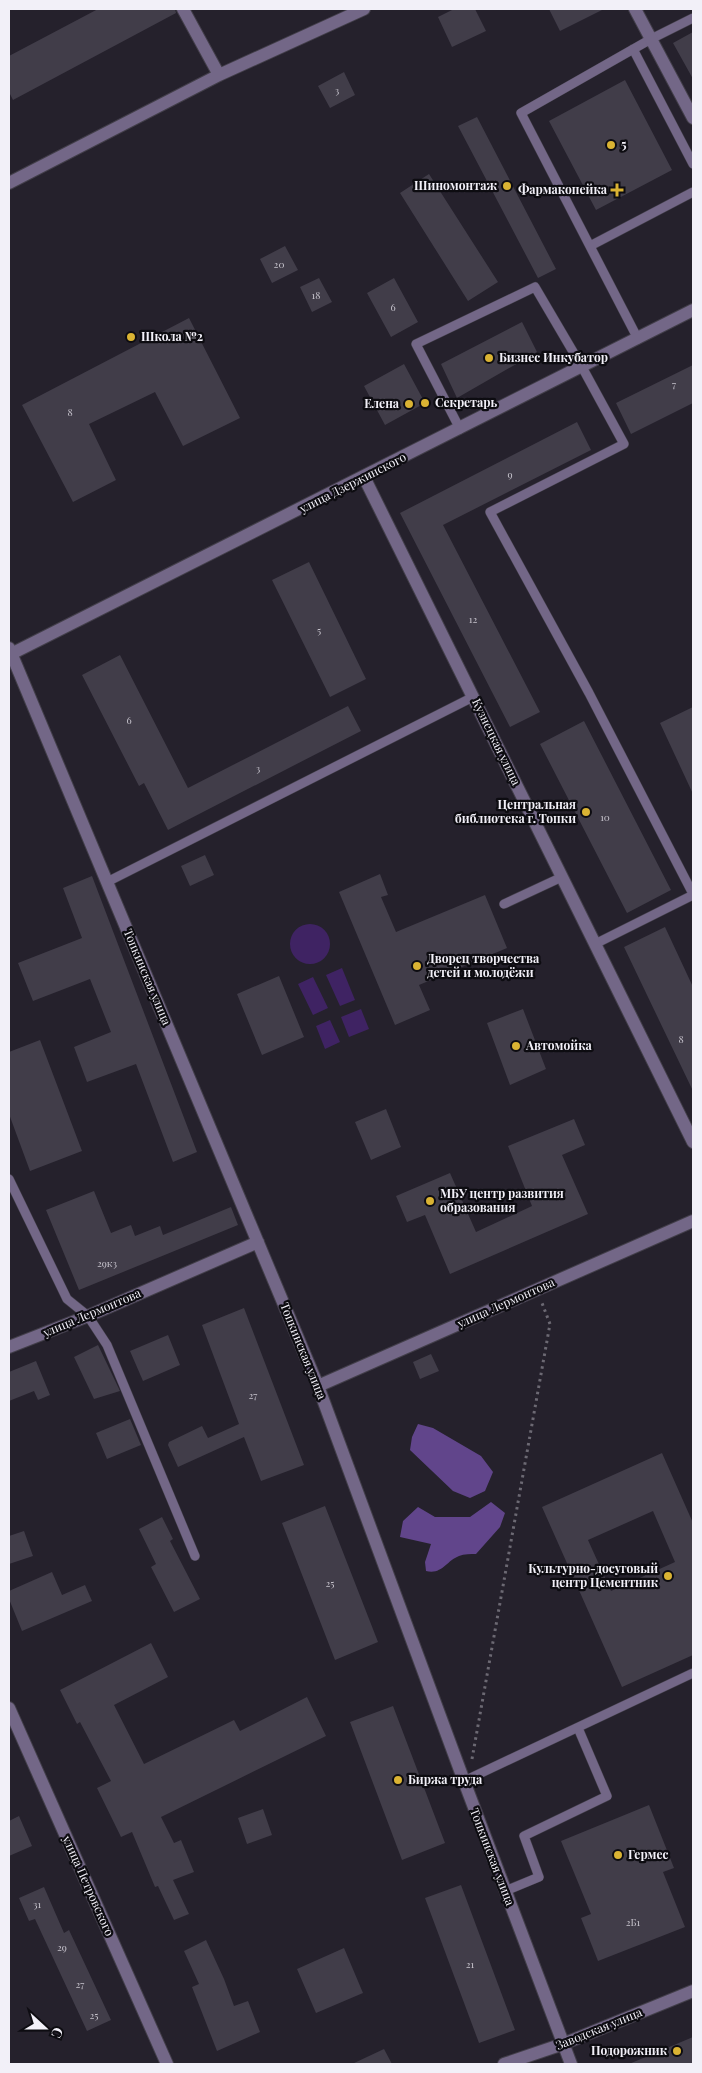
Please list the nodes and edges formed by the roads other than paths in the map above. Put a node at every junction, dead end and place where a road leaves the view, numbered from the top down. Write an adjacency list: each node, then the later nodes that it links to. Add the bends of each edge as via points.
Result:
1 (183, 9): 7 (street)
2 (364, 9): 7 (street)
3 (635, 9): 5 (street)
4 (693, 18): 5 (lane)
5 (651, 39): 6 (lane); 8 (street)
6 (633, 49): 9 (lane); 12 (lane, via 521,113)
7 (219, 75): 10 (street)
8 (693, 118)
9 (693, 164)
10 (9, 182)
11 (693, 192): 12 (lane)
12 (590, 246): 14 (lane)
13 (693, 310): 14 (street, улица Дзержинского)
14 (638, 339): 15 (street, улица Дзержинского)
15 (582, 367): 16 (street, улица Дзержинского); 16 (lane, via 535,287 416,344); 22 (lane, via 624,444 490,512)
16 (460, 428): 17 (street, улица Дзержинского)
17 (364, 477): 18 (street, улица Дзержинского); 19 (street, Кузнецкая улица)
18 (10, 651): 21 (street, Топкинская улица)
19 (473, 697): 20 (street, Кузнецкая улица); 21 (lane)
20 (562, 877): 23 (lane); 24 (street, Кузнецкая улица)
21 (107, 882): 28 (street, Топкинская улица)
22 (693, 894): 24 (lane)
23 (504, 904)
24 (596, 944): 25 (street, Кузнецкая улица)
25 (693, 1142)
26 (9, 1179): 29 (lane, via 67,1299)
27 (693, 1221): 31 (street, улица Лермонтова)
28 (258, 1242): 29 (street, улица Лермонтова); 31 (street, Топкинская улица)
29 (88, 1316): 30 (street, улица Лермонтова); 32 (lane, via 107,1345)
30 (9, 1347)
31 (318, 1386): 36 (street, Топкинская улица)
32 (195, 1556)
33 (693, 1674): 35 (lane)
34 (9, 1708): 40 (street, улица Петровского)
35 (578, 1728): 36 (lane); 37 (lane, via 607,1796 524,1836 539,1877)
36 (470, 1778): 37 (street, Топкинская улица)
37 (505, 1891): 39 (street, Топкинская улица)
38 (693, 1991): 39 (street, Заводская улица)
39 (563, 2044): 41 (street, Заводская улица); 42 (street, Топкинская улица)
40 (166, 2064)
41 (504, 2064)
42 (571, 2064)

